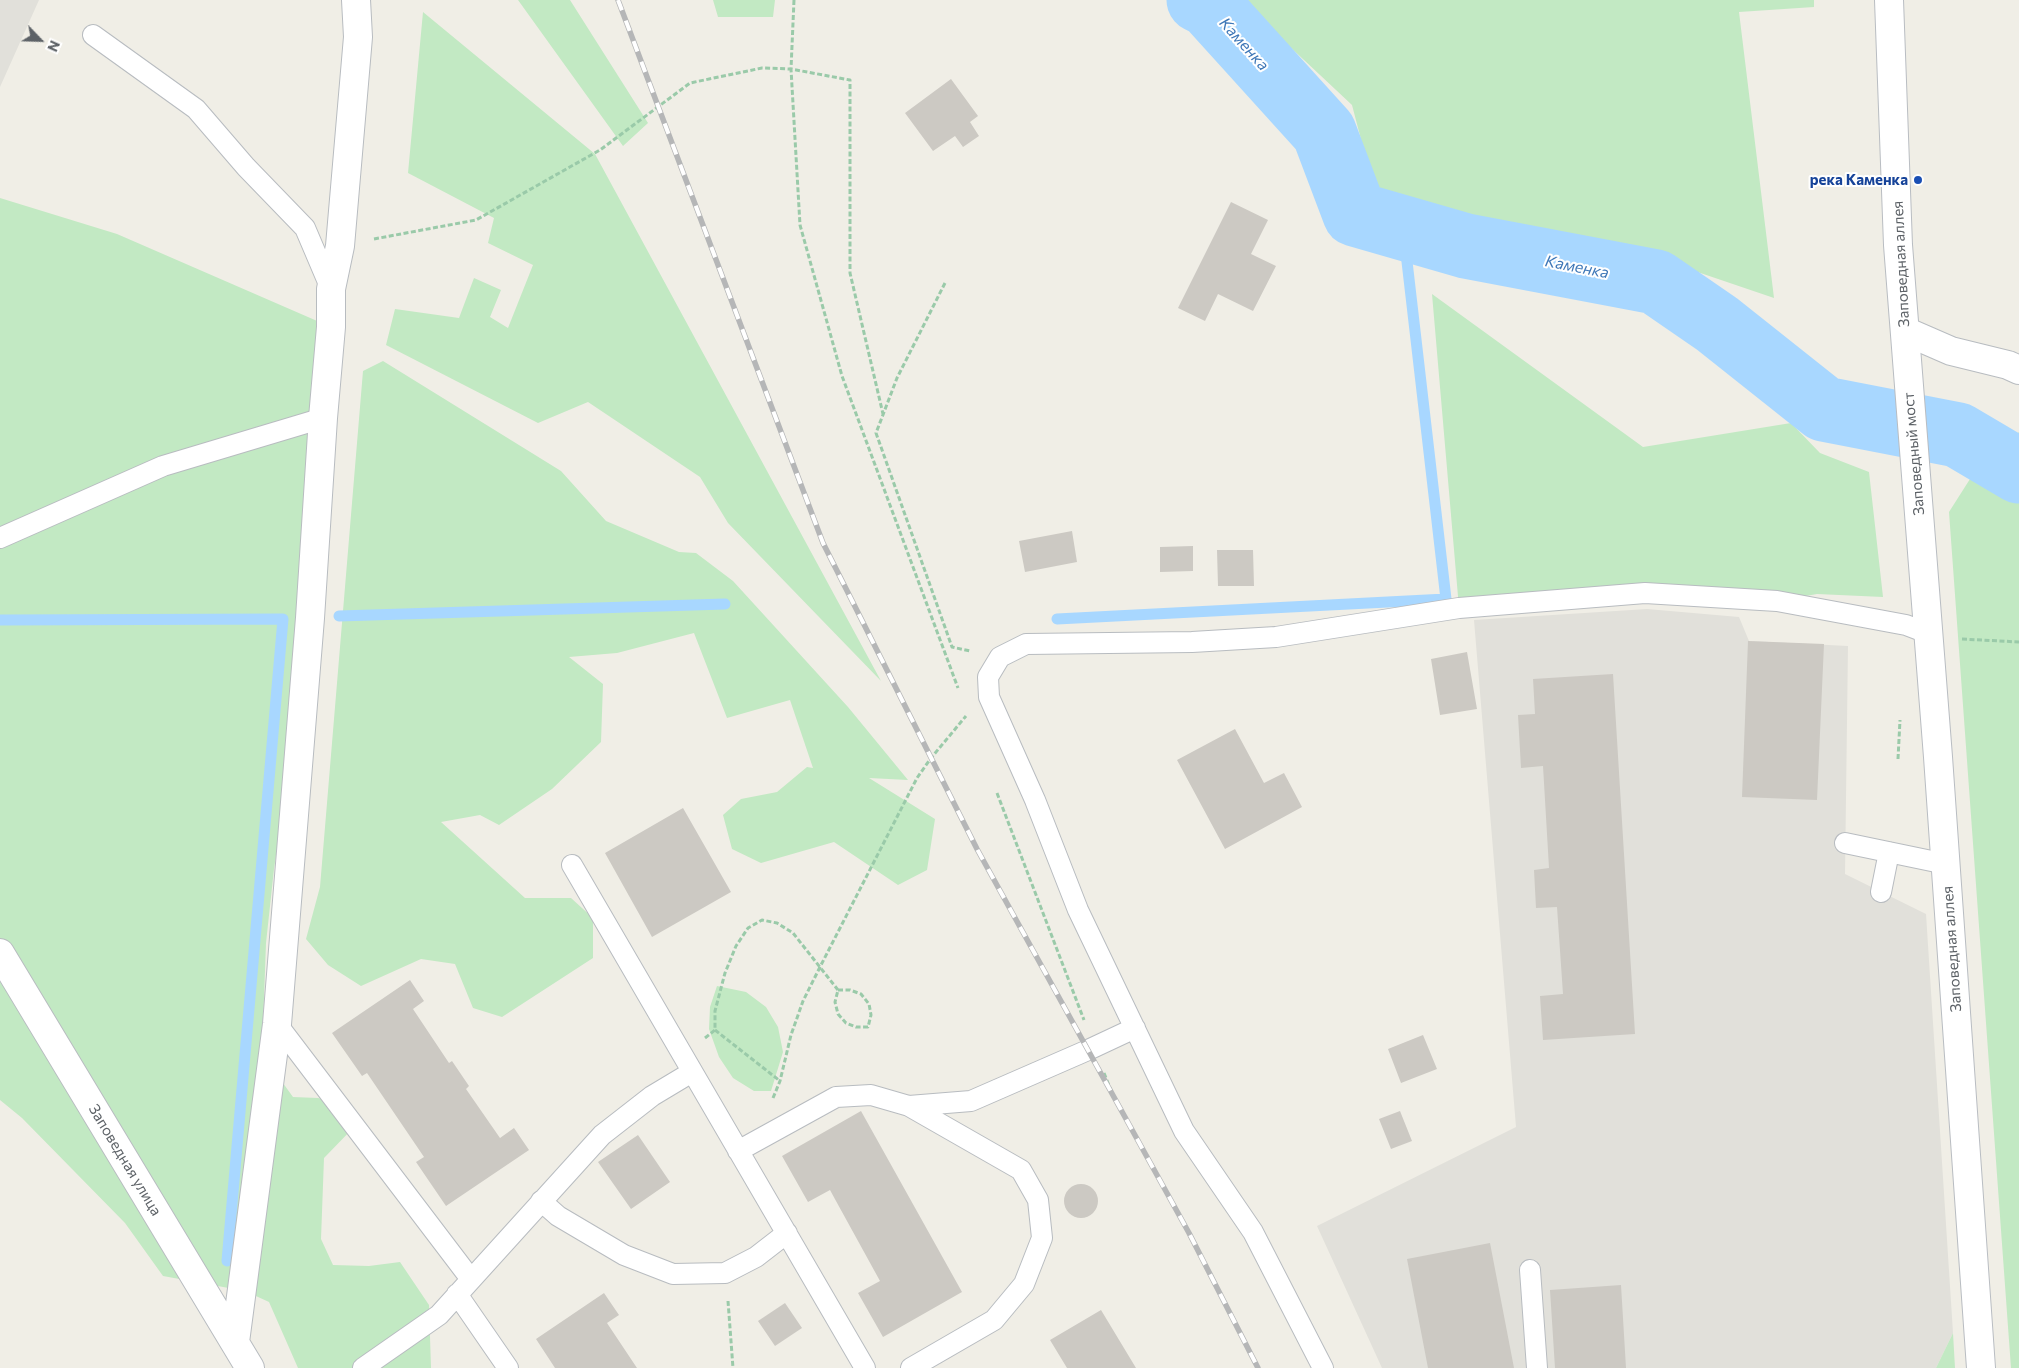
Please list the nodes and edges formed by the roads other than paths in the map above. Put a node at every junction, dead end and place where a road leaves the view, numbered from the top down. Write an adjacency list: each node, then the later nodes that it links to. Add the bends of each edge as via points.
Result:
1 (356, 0): 4 (street, via 358,37 340,246)
2 (1889, 0): 5 (street, Заповедная аллея, via 1898,244)
3 (93, 34): 4 (lane, via 196,109 305,228)
4 (331, 288): 8 (street)
5 (1905, 331): 6 (street, via 1951,350); 7 (street, Заповедная аллея)
6 (2019, 370)
7 (1908, 378): 9 (street, Заповедный мост)
8 (323, 418): 10 (lane, via 163,466); 18 (street)
9 (1920, 530): 11 (street, Заповедная аллея)
10 (0, 538)
11 (1927, 632): 14 (street, Заповедная аллея); 19 (lane, via 1906,625 1776,601 1645,594 1459,608 1276,637 1192,642 1026,644 1000,657 988,677 989,697 1035,800 1078,910)
12 (1845, 843): 13 (lane)
13 (1889, 852): 14 (lane); 16 (lane)
14 (1946, 864): 36 (street, Заповедная аллея)
15 (572, 865): 20 (lane)
16 (1881, 892)
17 (0, 953): 28 (street, Заповедная улица)
18 (277, 1024): 26 (lane); 28 (street)
19 (1135, 1028): 21 (lane, via 971,1101); 34 (lane, via 1184,1131 1253,1232)
20 (688, 1064): 22 (lane); 23 (lane, via 602,1135)
21 (909, 1106): 22 (lane, via 871,1095 836,1097); 33 (lane, via 1021,1170 1038,1200 1042,1238 1024,1284 994,1320)
22 (738, 1151): 24 (lane)
23 (542, 1201): 24 (lane, via 558,1216 624,1254 673,1274 725,1273 756,1257); 26 (lane)
24 (787, 1233): 32 (lane)
25 (1530, 1270): 35 (lane)
26 (470, 1278): 27 (lane)
27 (457, 1294): 30 (lane, via 439,1315); 31 (lane)
28 (235, 1342): 29 (street, Заповедная улица)
29 (250, 1368)
30 (363, 1368)
31 (508, 1368)
32 (865, 1368)
33 (911, 1368)
34 (1323, 1368)
35 (1537, 1368)
36 (1981, 1368)

